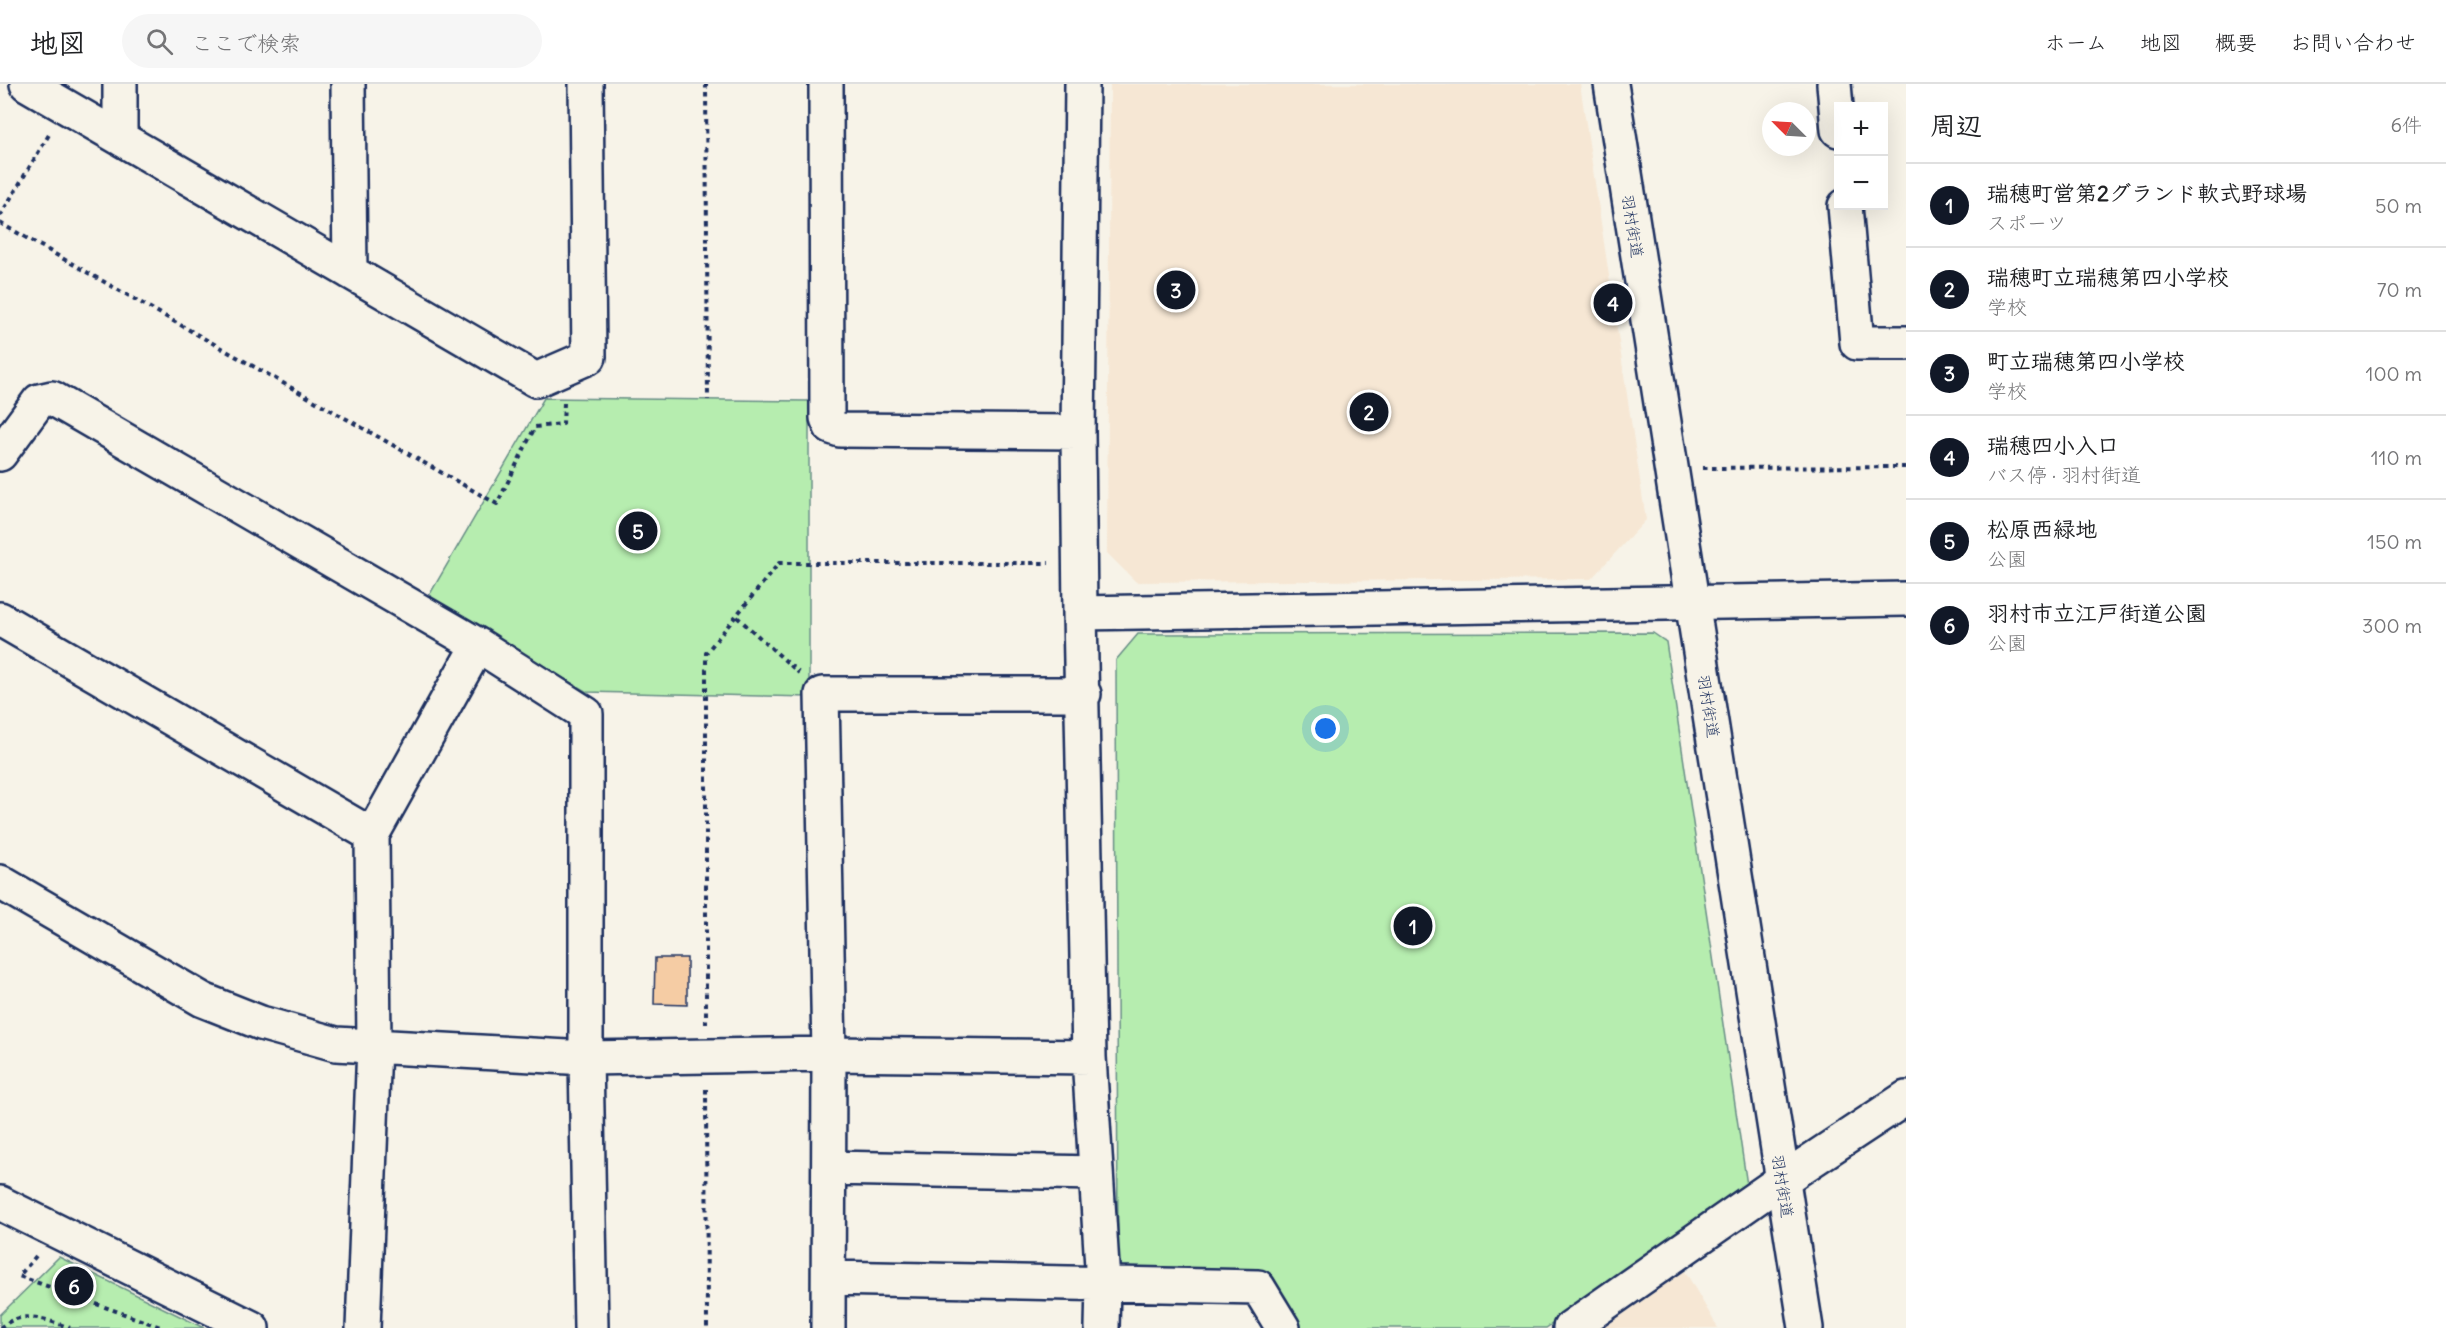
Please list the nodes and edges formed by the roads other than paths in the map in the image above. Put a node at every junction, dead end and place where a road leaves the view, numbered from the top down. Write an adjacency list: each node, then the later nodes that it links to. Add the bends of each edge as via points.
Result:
1 (27, 84): 10 (street)
2 (120, 84): 10 (street)
3 (348, 84): 12 (street)
4 (586, 84): 12 (street, via 589,357 536,380)
5 (826, 84): 14 (street, via 827,418 831,427)
6 (1082, 84): 14 (street)
7 (1611, 84): 17 (street, 羽村街道)
8 (1834, 84): 9 (street)
9 (1836, 102)
10 (120, 138): 12 (street)
11 (1845, 210): 13 (street, via 1857,343)
12 (350, 272)
13 (1906, 343)
14 (1078, 432): 18 (street)
15 (0, 454): 20 (street, via 39,402 52,398)
16 (1906, 599): 17 (street)
17 (1693, 601): 18 (street); 31 (street, 羽村街道)
18 (1080, 613): 21 (street)
19 (0, 619): 22 (street)
20 (478, 645): 22 (street); 27 (street, via 586,714)
21 (1084, 694): 25 (street, via 822,694); 26 (street)
22 (372, 835): 24 (street)
23 (0, 882): 24 (street, via 230,1012 296,1035 336,1044)
24 (374, 1046): 27 (street); 36 (street)
25 (829, 1054): 26 (street); 27 (street); 29 (street)
26 (1089, 1057): 30 (street)
27 (585, 1058): 37 (street)
28 (1906, 1098): 31 (street)
29 (829, 1168): 30 (street); 33 (street)
30 (1096, 1173): 34 (street)
31 (1782, 1180): 41 (street); 42 (street, 羽村街道)
32 (0, 1203): 35 (street)
33 (829, 1278): 34 (street); 38 (street)
34 (1103, 1283): 39 (street); 40 (street, via 1258,1287)
35 (252, 1328)
36 (363, 1328)
37 (591, 1328)
38 (828, 1328)
39 (1102, 1328)
40 (1283, 1328)
41 (1570, 1328)
42 (1806, 1328)

